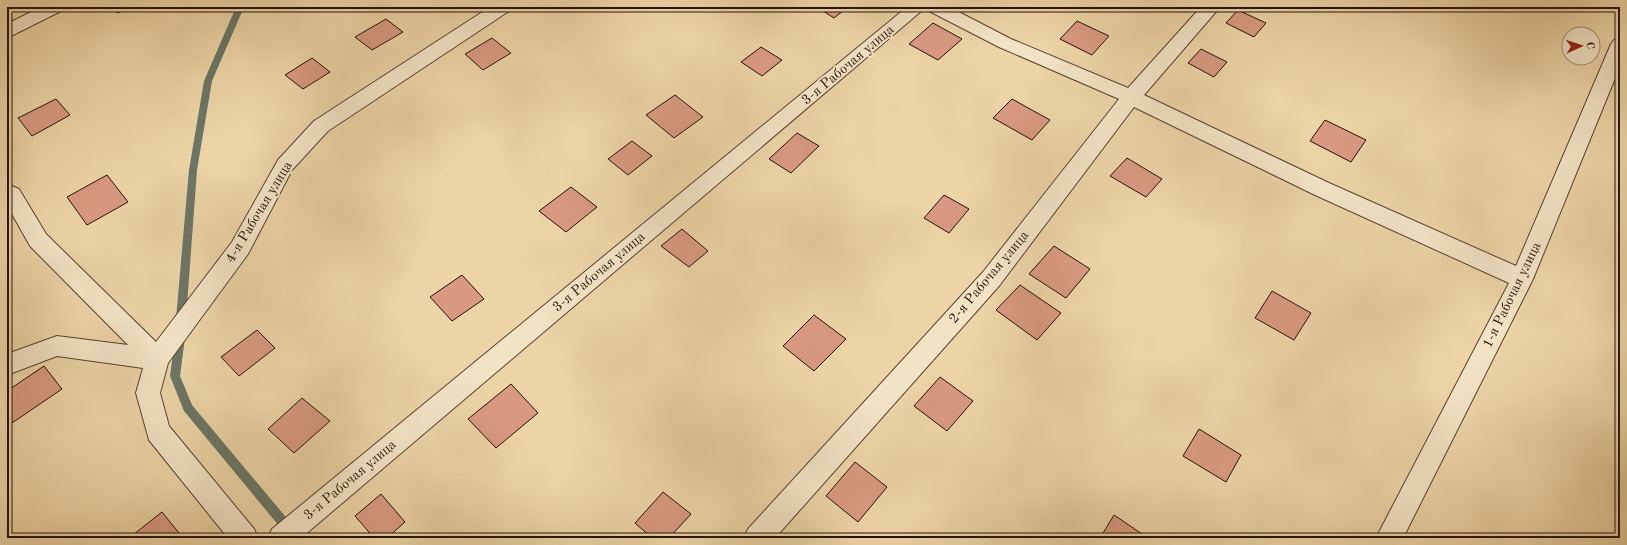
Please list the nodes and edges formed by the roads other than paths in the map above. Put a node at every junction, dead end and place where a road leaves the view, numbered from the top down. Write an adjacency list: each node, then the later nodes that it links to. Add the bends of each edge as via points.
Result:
1 (55, 7): 6 (street)
2 (503, 7): 11 (street, 4-я Рабочая улица, via 321,126 285,165 240,248)
3 (918, 7): 14 (street, 3-я Рабочая улица)
4 (935, 7): 8 (street, via 1005,43)
5 (1211, 7): 8 (street, 2-я Рабочая улица)
6 (7, 32)
7 (1620, 44): 10 (street, 1-я Рабочая улица)
8 (1131, 97): 10 (street, via 1322,189); 15 (street, 2-я Рабочая улица, via 991,279)
9 (7, 192): 11 (street, via 12,195 38,240)
10 (1522, 279): 16 (street, 1-я Рабочая улица)
11 (157, 359): 12 (street, via 57,346); 13 (street, 4-я Рабочая улица, via 148,393 158,432)
12 (7, 365)
13 (245, 538)
14 (281, 538)
15 (757, 538)
16 (1389, 538)

